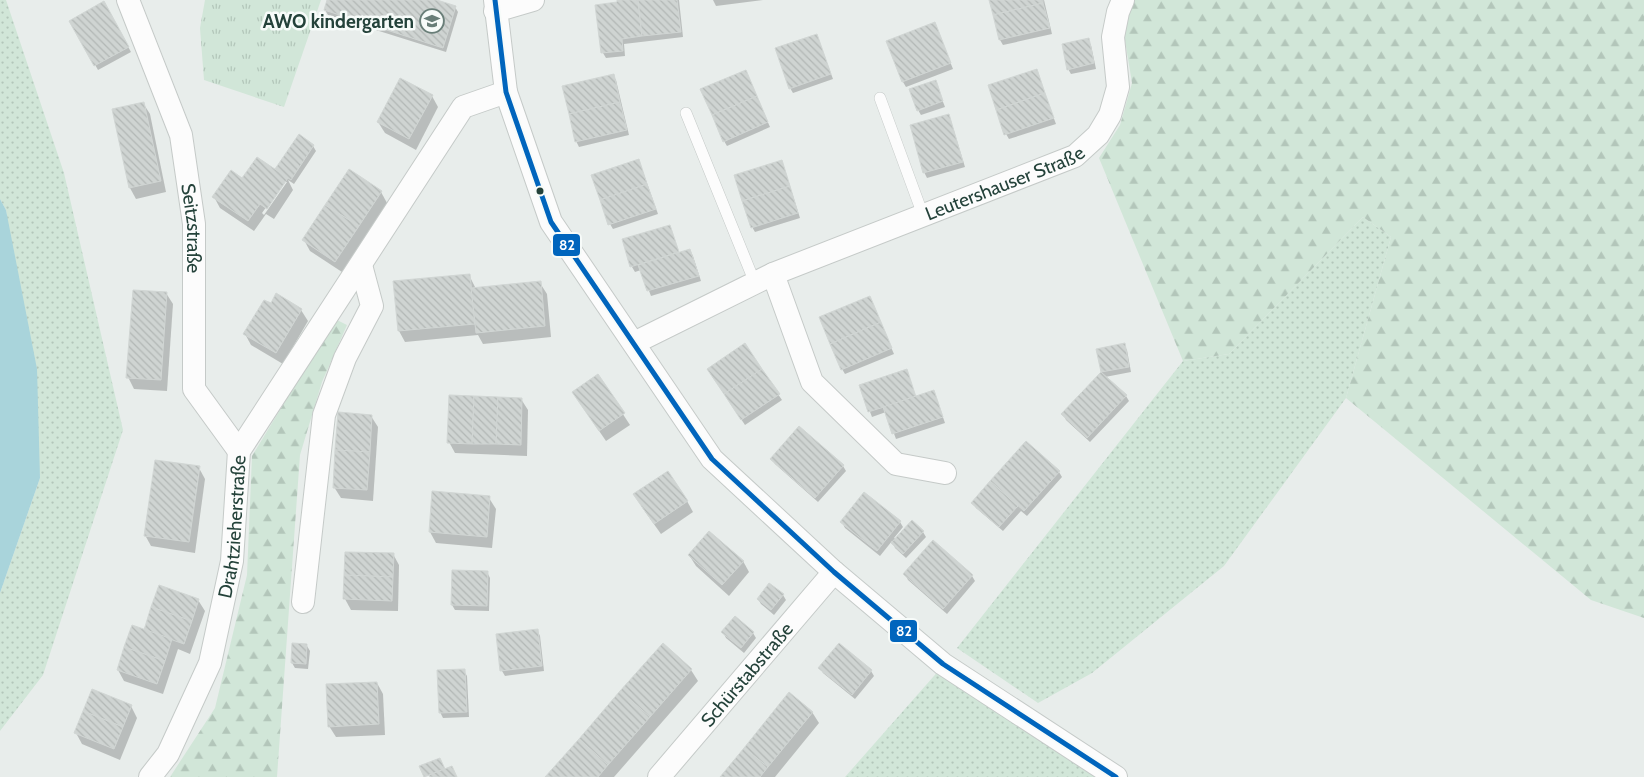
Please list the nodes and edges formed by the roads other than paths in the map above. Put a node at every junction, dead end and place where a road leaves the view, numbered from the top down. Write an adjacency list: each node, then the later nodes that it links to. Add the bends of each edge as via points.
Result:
1 (128, 0): 12 (street, Seitzstraße, via 181,135 194,224 194,389)
2 (533, 0): 4 (street)
3 (1124, 0): 8 (street, Leutershauser Straße, via 1113,37 1118,87 1110,115 1098,135 1075,156)
4 (495, 5): 5 (street)
5 (506, 92): 9 (street, Drahtzieherstraße, via 463,107); 11 (street, via 551,222)
6 (880, 98): 8 (lane)
7 (686, 113): 10 (lane)
8 (923, 214): 10 (street, Leutershauser Straße)
9 (360, 265): 12 (street, Drahtzieherstraße); 15 (street, via 372,306 345,358 324,415)
10 (764, 279): 11 (street, Leutershauser Straße); 13 (street, via 812,382 896,464)
11 (634, 343): 14 (street, via 712,459)
12 (239, 451): 16 (street, Drahtzieherstraße, via 232,561 210,664 168,754)
13 (945, 473)
14 (834, 572): 17 (street, Schürstabstraße); 18 (street, via 943,664)
15 (303, 602)
16 (150, 777)
17 (659, 777)
18 (1116, 777)

